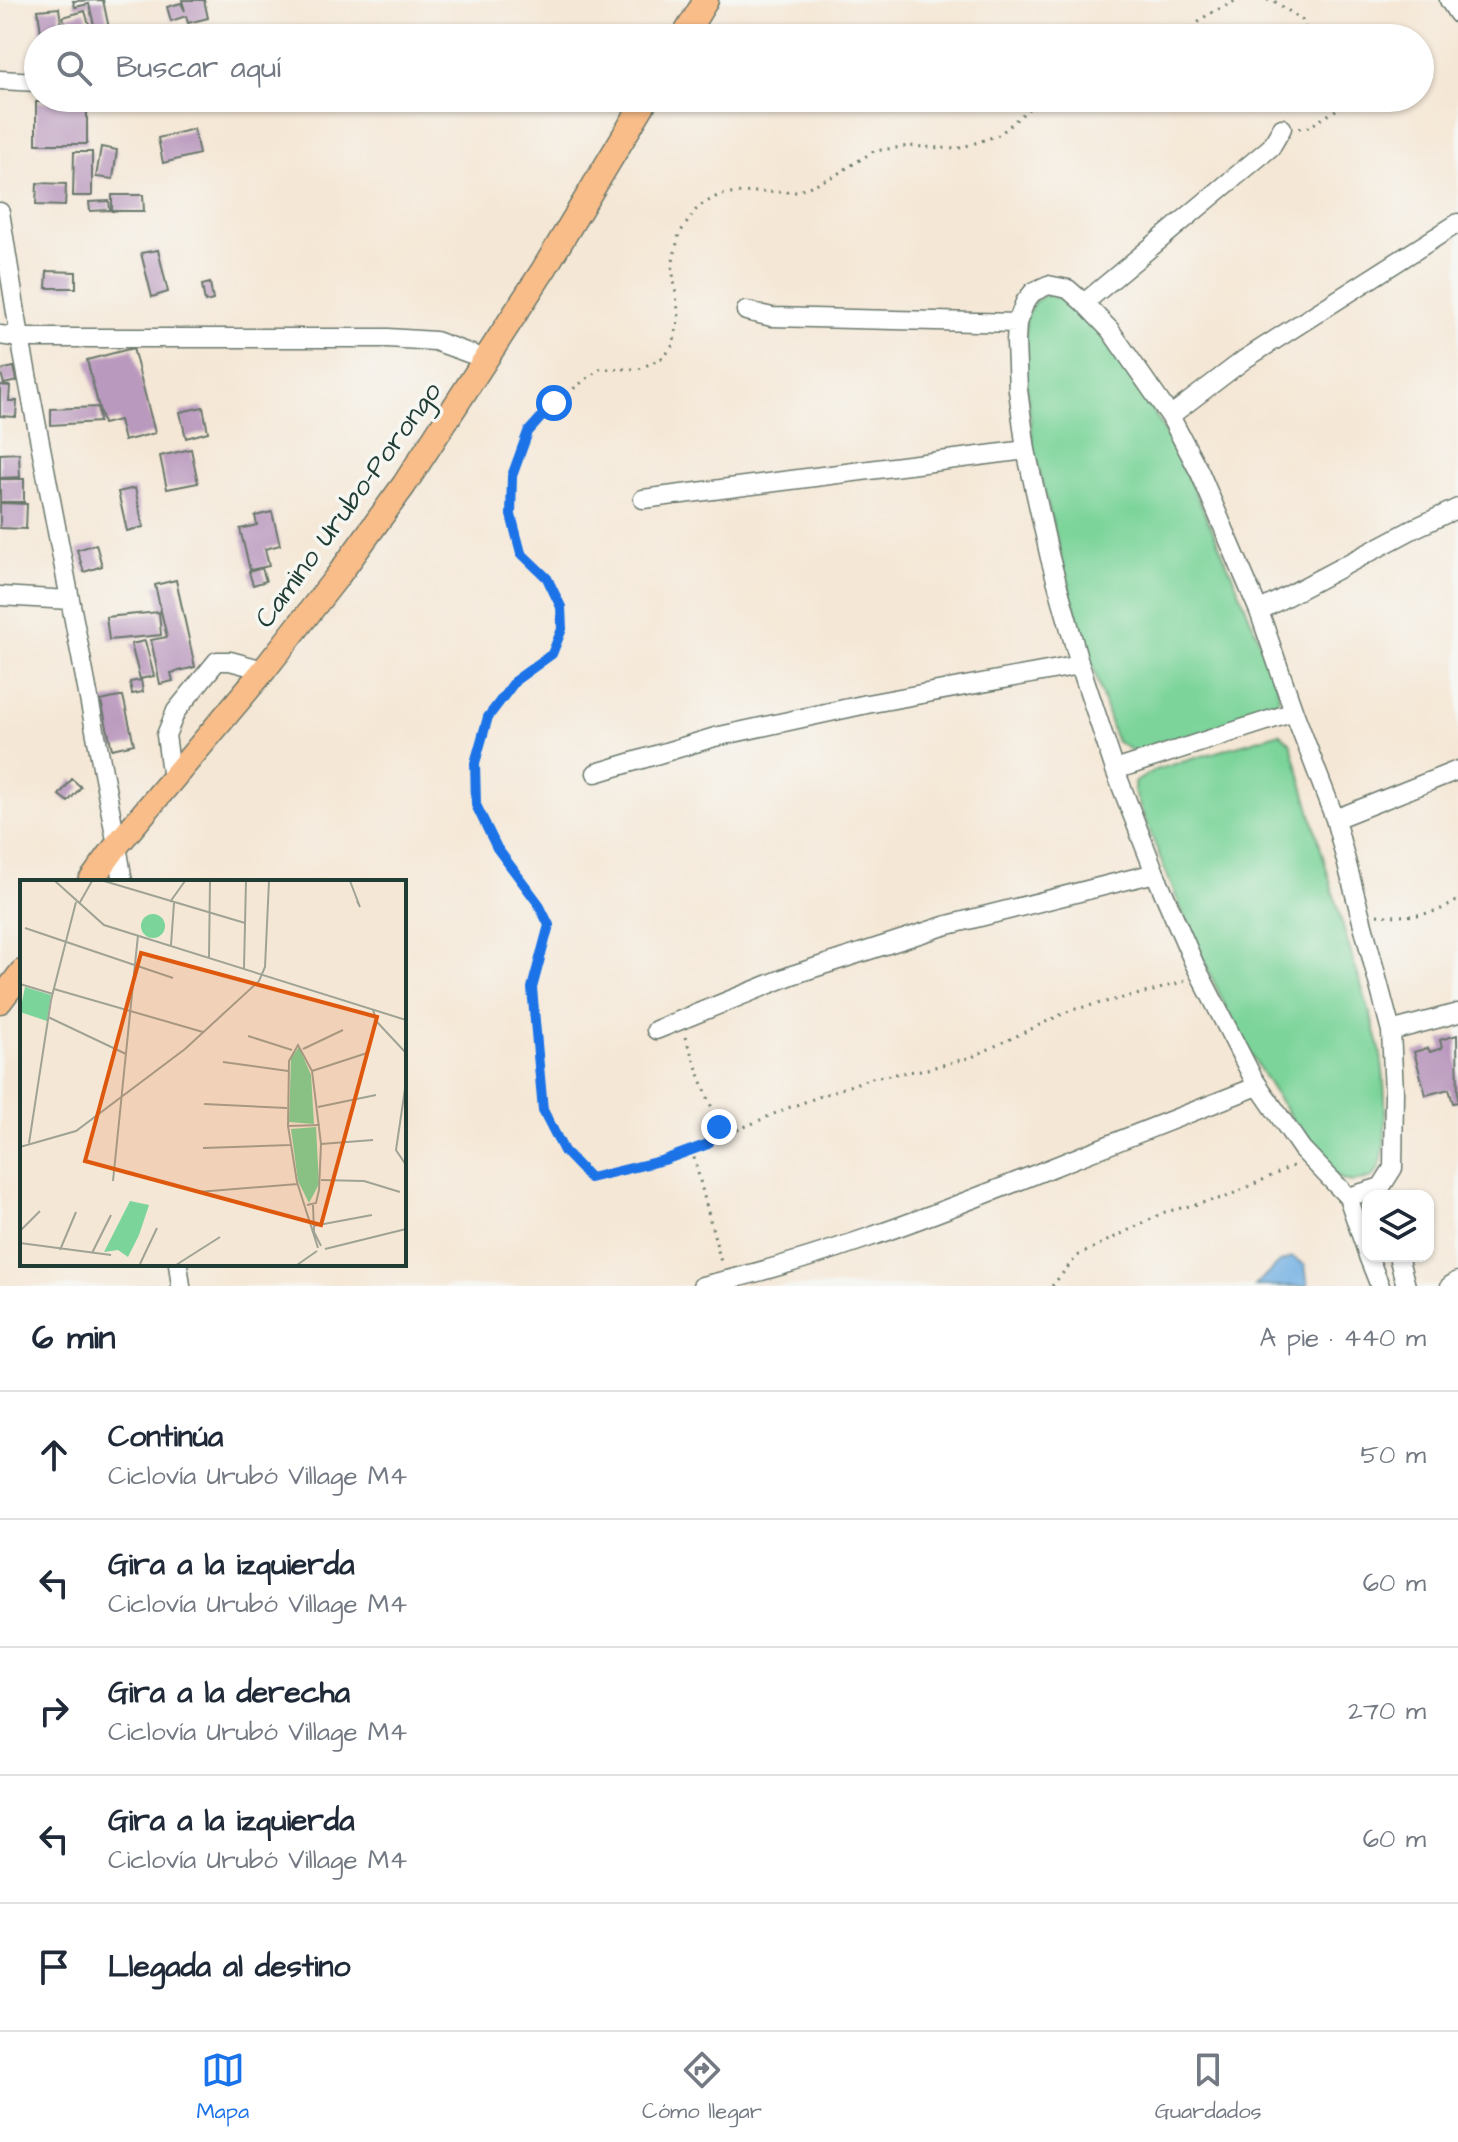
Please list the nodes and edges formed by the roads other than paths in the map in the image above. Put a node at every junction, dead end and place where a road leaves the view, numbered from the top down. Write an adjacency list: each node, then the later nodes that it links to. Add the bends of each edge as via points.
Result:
1 (706, 0): 4 (main road)
2 (1449, 0): 3 (street)
3 (1458, 14)
4 (691, 24)
5 (0, 80): 6 (street)
6 (24, 81)
7 (639, 112): 16 (main road, Camino Urubo-Porongo)
8 (1282, 128): 11 (street, via 1271,147)
9 (0, 212): 15 (street)
10 (1458, 223): 17 (street, via 1245,359)
11 (1084, 303): 13 (street, via 1068,289 1048,285 1033,292); 17 (street, via 1110,330)
12 (746, 311): 13 (street, via 772,317)
13 (1017, 323): 18 (street)
14 (0, 335): 15 (street)
15 (20, 338): 16 (street, via 388,338 435,341); 22 (street)
16 (485, 359): 25 (main road, Camino Urubo-Porongo, via 404,485)
17 (1170, 416): 23 (street)
18 (1026, 450): 19 (street); 24 (street)
19 (643, 499)
20 (1458, 508): 23 (street)
21 (0, 596): 22 (street)
22 (70, 600): 32 (street)
23 (1259, 611): 26 (street)
24 (1080, 665): 27 (street); 29 (street, via 715,737)
25 (264, 670): 30 (main road, Camino Urubo-Porongo); 30 (street, via 217,661 176,711 166,735)
26 (1294, 712): 27 (street); 31 (street)
27 (1115, 770): 33 (street)
28 (1458, 770): 31 (street)
29 (596, 773)
30 (172, 780): 32 (main road, Camino Urubo-Porongo)
31 (1335, 819): 40 (street)
32 (117, 845): 34 (main road, Camino Urubo-Porongo); 35 (street)
33 (1155, 873): 39 (street, via 944,926 792,975); 41 (street, via 1200,976)
34 (91, 880)
35 (123, 880)
36 (20, 975): 37 (main road)
37 (0, 1001)
38 (1458, 1013): 40 (street)
39 (656, 1030)
40 (1391, 1031): 42 (street, via 1393,1168)
41 (1258, 1086): 44 (street, via 1310,1158); 51 (street, via 868,1238)
42 (1383, 1190)
43 (1362, 1195): 44 (street)
44 (1348, 1197): 45 (street)
45 (1362, 1238)
46 (1371, 1262): 52 (street)
47 (1400, 1262): 53 (street)
48 (178, 1266): 50 (street)
49 (1458, 1281): 54 (street)
50 (181, 1286)
51 (702, 1286)
52 (1380, 1286)
53 (1406, 1286)
54 (1450, 1286)

